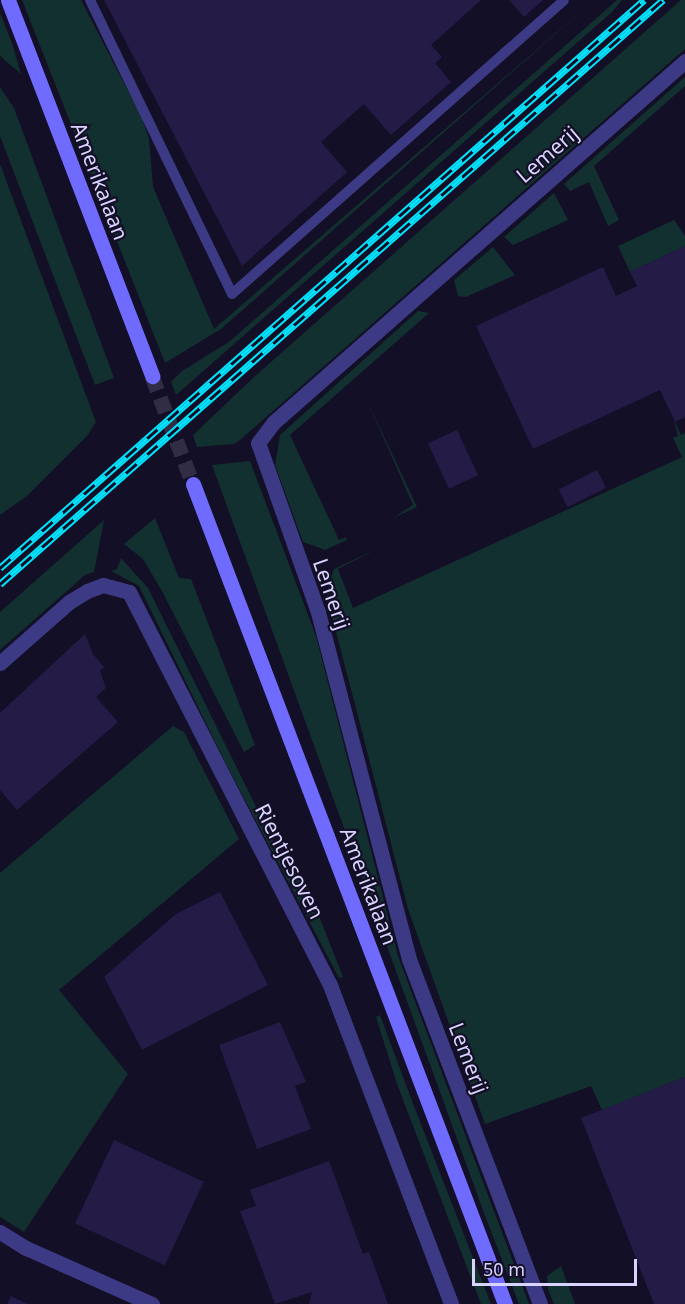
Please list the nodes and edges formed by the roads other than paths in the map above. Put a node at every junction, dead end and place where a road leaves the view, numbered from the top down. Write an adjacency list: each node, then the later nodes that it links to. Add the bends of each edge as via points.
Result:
1 (8, 0): 5 (main road, Amerikalaan)
2 (90, 0): 3 (lane, via 232,294)
3 (564, 0)
4 (685, 62): 12 (street, Lemerij, via 274,422 258,443 324,634 409,959)
5 (152, 376)
6 (193, 484): 11 (main road, Amerikalaan)
7 (0, 663): 10 (street, Rientjesoven, via 69,602 87,591 103,585 129,592 330,985)
8 (0, 1232): 9 (street)
9 (152, 1304)
10 (452, 1304)
11 (505, 1304)
12 (540, 1304)

